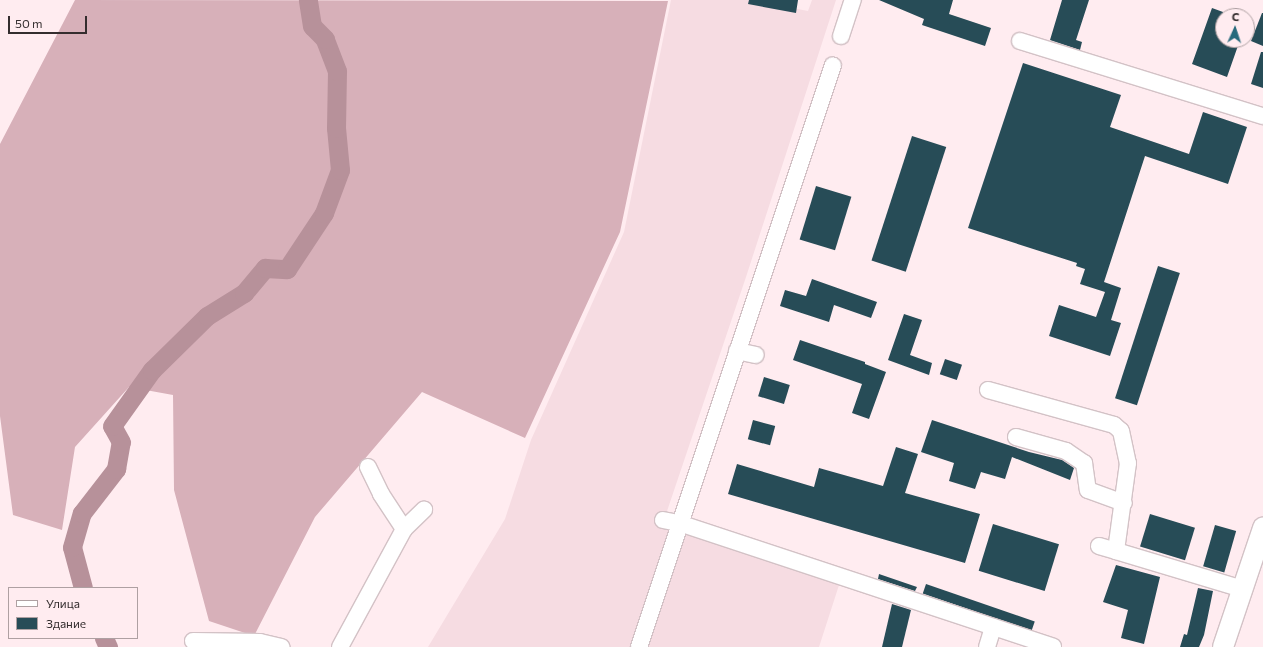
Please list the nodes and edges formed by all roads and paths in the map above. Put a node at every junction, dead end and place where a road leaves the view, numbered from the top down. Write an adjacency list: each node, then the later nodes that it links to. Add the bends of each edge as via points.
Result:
1 (853, 0): 2 (street)
2 (841, 36)
3 (1020, 41): 5 (street)
4 (833, 65): 6 (street)
5 (1263, 116)
6 (737, 351): 7 (street); 14 (street)
7 (756, 355)
8 (988, 390): 11 (street, via 1114,426 1121,431 1128,463)
9 (1016, 437): 11 (street, via 1066,451 1084,463 1088,490)
10 (368, 467): 16 (street, via 381,494)
11 (1124, 503): 18 (street)
12 (424, 510): 16 (street)
13 (663, 520): 14 (street)
14 (679, 523): 20 (street); 24 (street)
15 (1263, 528): 19 (main road)
16 (404, 529): 23 (street)
17 (1099, 546): 18 (street)
18 (1116, 551): 19 (street)
19 (1243, 590): 27 (main road)
20 (993, 627): 25 (street); 26 (street)
21 (193, 641): 22 (street, via 260,642)
22 (281, 647)
23 (340, 647)
24 (639, 647)
25 (987, 647)
26 (1053, 647)
27 (1223, 647)

